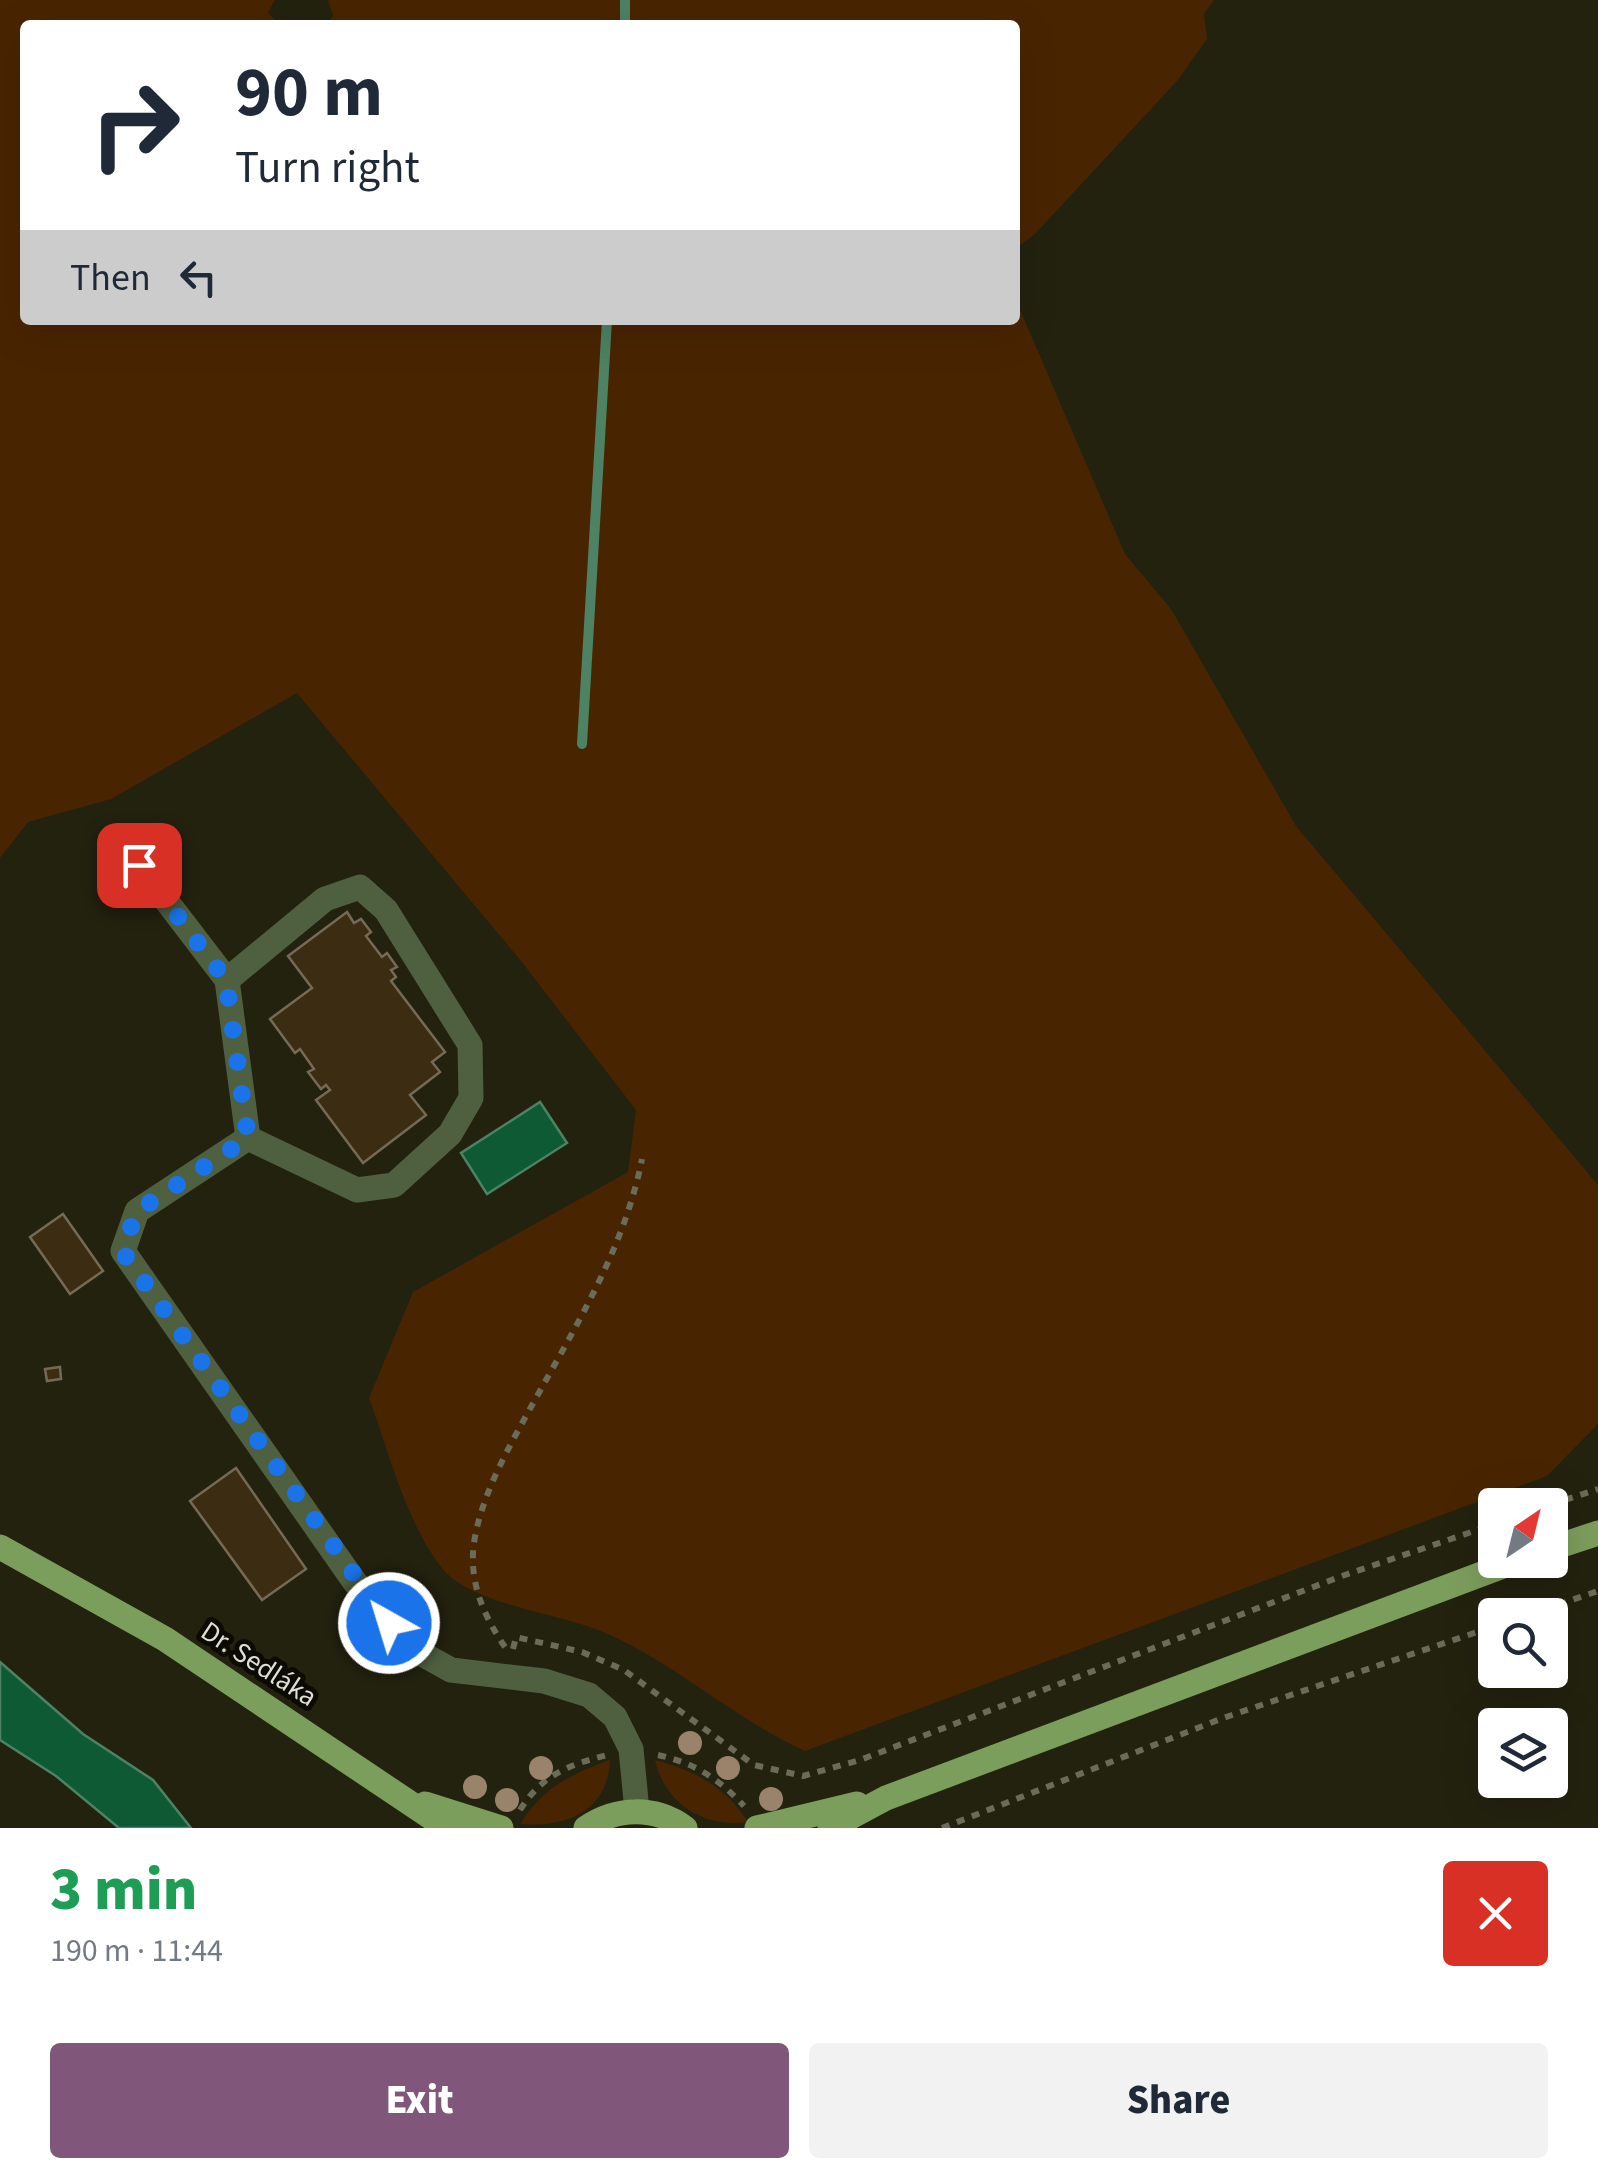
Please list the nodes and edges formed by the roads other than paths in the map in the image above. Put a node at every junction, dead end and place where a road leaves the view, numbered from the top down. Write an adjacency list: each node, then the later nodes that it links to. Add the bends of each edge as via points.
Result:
1 (139, 865): 2 (lane)
2 (226, 980): 3 (lane); 3 (lane, via 325,899 360,887 386,910 470,1045 471,1098 450,1134 394,1184 357,1190)
3 (248, 1138): 10 (lane, via 137,1211 122,1251 354,1581 406,1644 450,1670 544,1680 589,1696 615,1717 631,1750)
4 (1598, 1533): 5 (main road)
5 (1568, 1543)
6 (0, 1547): 8 (main road, Dr. Sedláka, via 251,1693)
7 (1478, 1575): 9 (main road)
8 (404, 1796): 11 (main road, Dr. Sedláka); 12 (main road, Dr. Sedláka)
9 (886, 1798): 15 (main road); 16 (main road)
10 (637, 1811): 13 (main road); 14 (main road)
11 (504, 1819)
12 (447, 1828)
13 (586, 1828)
14 (685, 1828)
15 (758, 1828)
16 (830, 1828)

